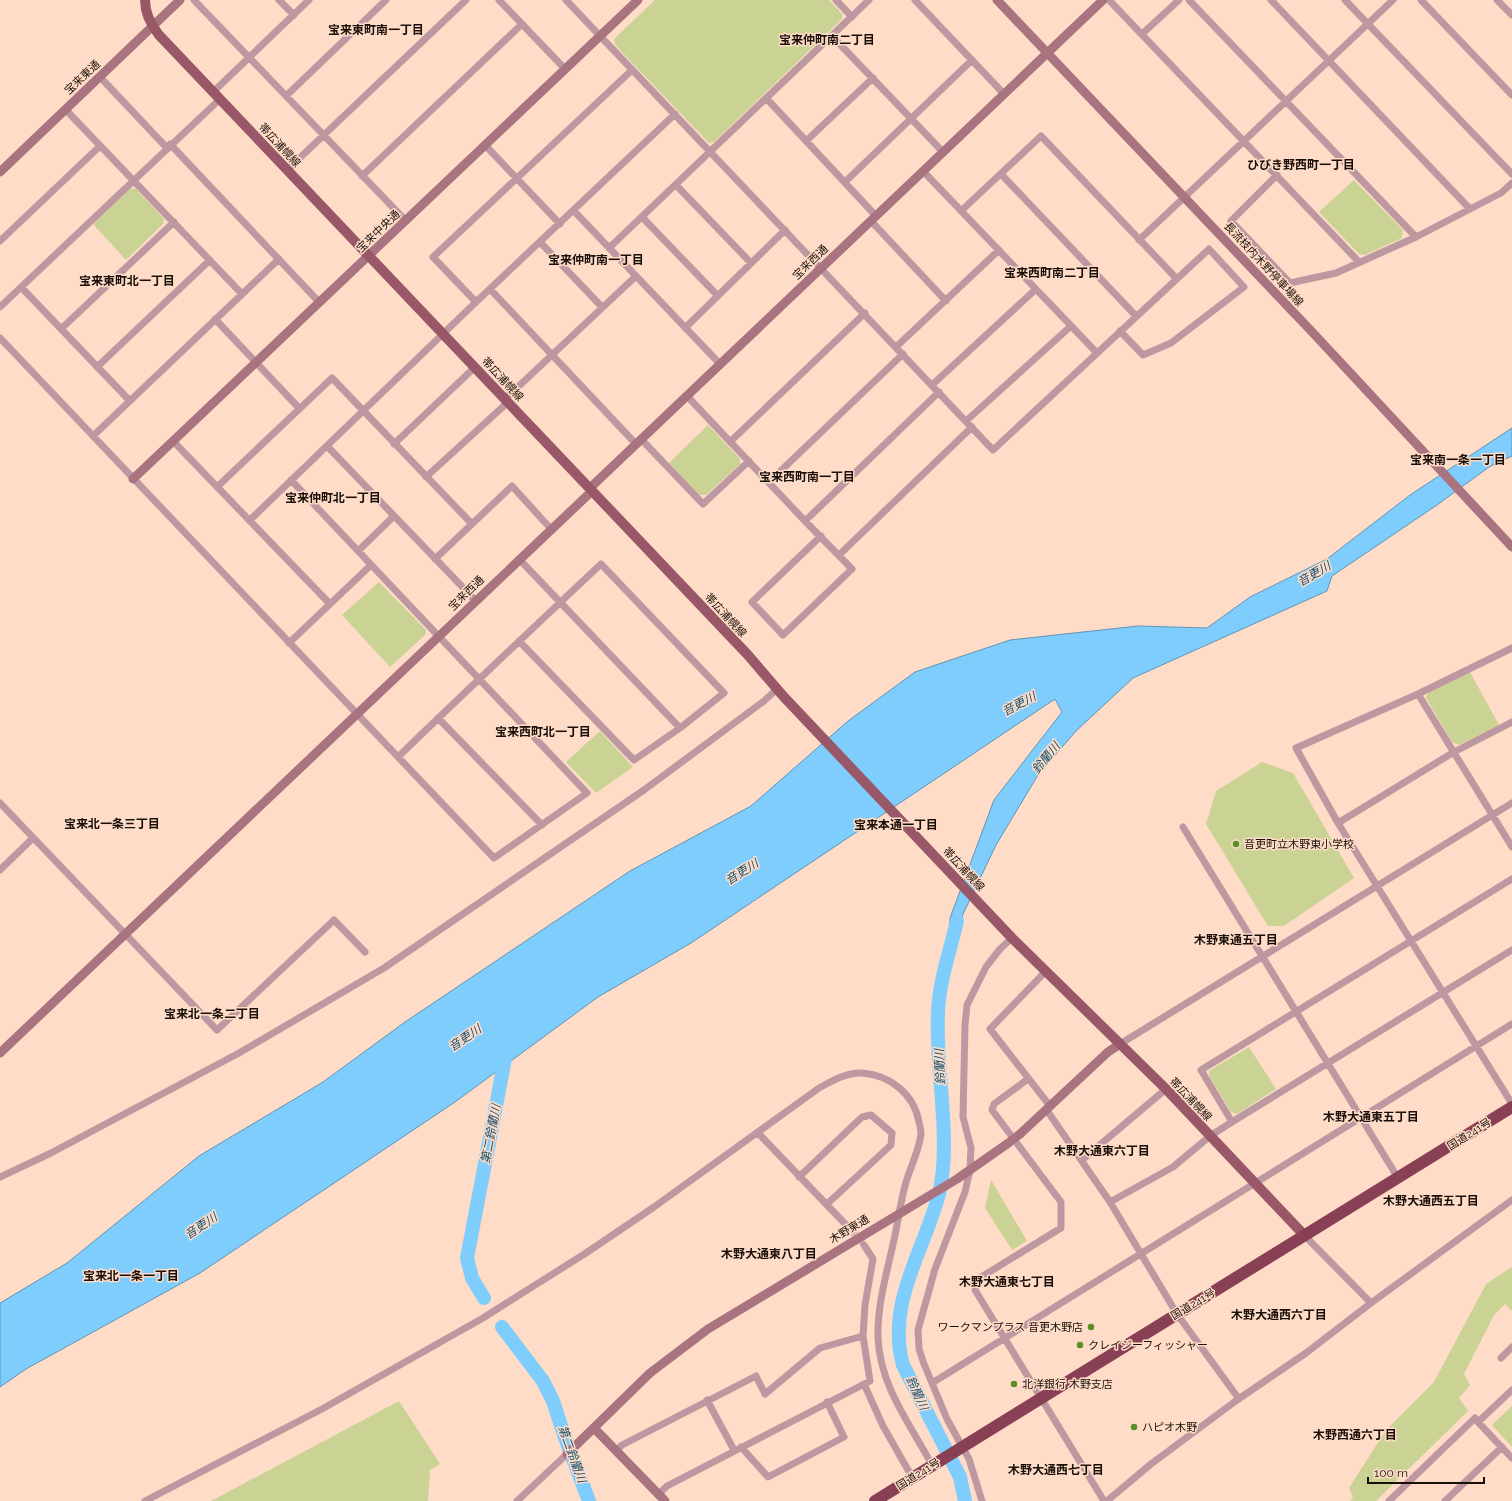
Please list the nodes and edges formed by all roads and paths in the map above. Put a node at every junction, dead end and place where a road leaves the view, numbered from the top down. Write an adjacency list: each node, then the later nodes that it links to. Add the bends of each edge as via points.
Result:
1 (145, 0): 29 (main road, 帯広浦幌線)
2 (180, 0): 29 (street, 宝来東通)
3 (194, 0): 34 (street)
4 (279, 0): 24 (street)
5 (309, 0): 24 (street)
6 (386, 0): 44 (street)
7 (466, 0): 50 (street)
8 (499, 0): 27 (street)
9 (566, 0): 31 (street)
10 (638, 0): 31 (street, 宝来中央通)
11 (836, 0): 26 (street)
12 (870, 0): 26 (street)
13 (915, 0): 35 (street)
14 (997, 0): 33 (street, 長流枝内木野停車場線)
15 (1103, 0): 33 (street, 宝来西通)
16 (1109, 0): 30 (street)
17 (1179, 0): 30 (street)
18 (1189, 0): 46 (street)
19 (1271, 0): 36 (street)
20 (1346, 0): 28 (street)
21 (1393, 0): 28 (street)
22 (1421, 0): 43 (street)
23 (1497, 0): 25 (street)
24 (294, 15): 34 (street)
25 (1512, 15)
26 (852, 17): 32 (street)
27 (522, 24): 37 (street); 64 (street)
28 (1368, 24): 36 (street); 62 (street)
29 (152, 27): 39 (street, 宝来東通); 42 (main road, 帯広浦幌線)
30 (1142, 34): 52 (street)
31 (600, 36): 37 (street, 宝来中央通); 38 (street)
32 (832, 36): 40 (street); 45 (street)
33 (1046, 52): 41 (street, 宝来西通); 70 (street, 長流枝内木野停車場線)
34 (249, 57): 42 (street); 44 (street)
35 (972, 60): 41 (street); 49 (street)
36 (1329, 60): 46 (street); 71 (street)
37 (565, 69): 53 (street, 宝来中央通)
38 (632, 70): 48 (street); 65 (street)
39 (100, 77): 47 (street, 宝来東通); 55 (street)
40 (873, 78): 49 (street); 51 (street)
41 (1004, 94): 57 (street, 宝来西通)
42 (216, 95): 55 (street); 58 (main road, 帯広浦幌線)
43 (1512, 95)
44 (286, 96): 50 (street)
45 (767, 99): 51 (street); 56 (street)
46 (1286, 101): 52 (street); 80 (street)
47 (65, 109): 54 (street); 60 (street, 宝来東通)
48 (675, 114): 56 (street); 72 (street)
49 (911, 119): 57 (street); 67 (street)
50 (324, 135): 58 (street); 64 (street)
51 (806, 141): 67 (street)
52 (1245, 141): 63 (street); 70 (street)
53 (485, 144): 65 (street); 76 (street, 宝来中央通)
54 (100, 146): 66 (street); 82 (street)
55 (169, 146): 66 (street); 87 (street)
56 (710, 151): 69 (street); 79 (street)
57 (943, 152): 59 (street, 宝来西通)
58 (287, 170): 86 (main road, 帯広浦幌線)
59 (923, 171): 73 (street); 75 (street, 宝来西通)
60 (0, 172)
61 (1001, 174): 73 (street); 81 (street, via 1041,136); 105 (street)
62 (1512, 174)
63 (1277, 175): 89 (street); 89 (street, via 1231,221 1236,227 1290,283 1336,273)
64 (362, 176): 76 (street)
65 (517, 178): 78 (street); 101 (street, via 434,257)
66 (132, 180): 77 (street); 94 (street)
67 (844, 182): 75 (street)
68 (1512, 183): 71 (street, via 1501,193)
69 (676, 185): 74 (street); 90 (street)
70 (1184, 197): 81 (street); 149 (street, 長流枝内木野停車場線)
71 (1470, 209): 80 (street)
72 (574, 211): 78 (street); 84 (street)
73 (962, 211): 85 (street)
74 (642, 217): 84 (street); 98 (street)
75 (874, 218): 91 (street, 宝来西通); 99 (street)
76 (406, 221): 86 (street, 宝来中央通)
77 (174, 222): 88 (street); 109 (street)
78 (560, 224): 83 (street)
79 (785, 230): 90 (street); 91 (street)
80 (1416, 237): 89 (street)
81 (1139, 240): 93 (street)
82 (0, 241)
83 (540, 242): 95 (street); 103 (street)
84 (609, 248): 92 (street)
85 (999, 250): 96 (street); 99 (street)
86 (368, 256): 100 (street, 宝来中央通); 111 (main road, 帯広浦幌線)
87 (279, 259): 97 (street); 100 (street)
88 (210, 260): 97 (street); 119 (street)
89 (1359, 262)
90 (751, 263): 98 (street)
91 (821, 268): 104 (street); 118 (street, 宝来西通)
92 (636, 276): 103 (street); 108 (street)
93 (1176, 278): 105 (street); 110 (street, via 1209,249 1244,287 1172,343 1142,355)
94 (21, 287): 102 (street); 109 (street)
95 (490, 289): 101 (street); 116 (street)
96 (1036, 290): 107 (street); 121 (street)
97 (242, 294): 106 (street)
98 (718, 296): 108 (street)
99 (946, 301): 113 (street)
100 (319, 302): 117 (street, 宝来中央通)
101 (476, 302): 111 (street)
102 (0, 307)
103 (602, 307): 116 (street)
104 (865, 313): 113 (street); 132 (street)
105 (1136, 316): 110 (street)
106 (215, 319): 117 (street); 125 (street)
107 (1071, 326): 114 (street); 128 (street)
108 (685, 328): 118 (street)
109 (61, 329): 119 (street)
110 (1120, 331): 114 (street)
111 (443, 334): 120 (main road, 帯広浦幌線); 127 (street)
112 (0, 338): 130 (street)
113 (896, 347): 115 (street)
114 (1097, 353): 129 (street, via 993,450)
115 (903, 354): 121 (street); 140 (street)
116 (552, 356): 124 (street); 133 (street)
117 (256, 362): 126 (street); 131 (street, 宝来中央通)
118 (720, 364): 123 (street, 宝来西通)
119 (97, 367): 125 (street)
120 (475, 367): 124 (main road, 帯広浦幌線); 134 (street)
121 (932, 385): 122 (street)
122 (939, 392): 128 (street); 145 (street)
123 (687, 396): 132 (street); 133 (street, 宝来西通)
124 (507, 400): 137 (street); 142 (main road, 帯広浦幌線)
125 (130, 401): 130 (street)
126 (300, 408): 127 (street, via 332,378); 141 (street)
127 (364, 411): 134 (street); 135 (street)
128 (966, 421): 129 (street)
129 (972, 427): 151 (street)
130 (93, 436): 138 (street)
131 (173, 441): 138 (street, 宝来中央通); 141 (street)
132 (730, 441): 136 (street)
133 (639, 442): 136 (street, via 703,504); 142 (street, 宝来西通)
134 (394, 444): 137 (street)
135 (327, 446): 139 (street); 143 (street)
136 (749, 461): 140 (street)
137 (426, 477): 146 (street)
138 (134, 479): 160 (street)
139 (292, 480): 144 (street); 150 (street)
140 (769, 482): 145 (street)
141 (217, 487): 144 (street)
142 (591, 489): 147 (street, 宝来西通); 163 (main road, 帯広浦幌線)
143 (394, 516): 150 (street); 152 (street)
144 (250, 520): 157 (street)
145 (805, 520): 148 (street)
146 (472, 524): 147 (street, via 512,486); 152 (street)
147 (551, 529): 153 (street, 宝来西通)
148 (821, 536): 151 (street); 151 (street, via 752,602 783,635 852,569)
149 (1512, 547)
150 (358, 551): 154 (street)
151 (839, 555)
152 (435, 559): 155 (street)
153 (519, 559): 155 (street, 宝来西通); 156 (street)
154 (371, 565): 157 (street); 158 (street)
155 (475, 600): 158 (street, 宝来西通)
156 (560, 602): 159 (street); 168 (street); 168 (street, via 601,564 724,693)
157 (330, 604): 160 (street)
158 (439, 635): 162 (street); 165 (street, 宝来西通)
159 (519, 641): 162 (street); 168 (street, via 634,760)
160 (289, 643): 165 (street)
161 (1512, 648): 164 (street)
162 (479, 679): 166 (street); 175 (street, via 587,792)
163 (781, 693): 183 (main road, 帯広浦幌線); 207 (street, via 764,701 638,794 384,968 232,1057 51,1154)
164 (1418, 694): 169 (street); 174 (street, via 1296,748)
165 (357, 713): 170 (street); 182 (street, 宝来西通)
166 (438, 718): 170 (street); 175 (street)
167 (1512, 722): 169 (street)
168 (680, 728)
169 (1454, 752): 173 (street); 174 (street)
170 (398, 757): 175 (street, via 494,858)
171 (1512, 802): 173 (street)
172 (0, 803): 177 (street)
173 (1492, 815): 178 (street); 181 (street)
174 (1338, 822): 181 (street)
175 (542, 825)
176 (1183, 827): 187 (street)
177 (33, 838): 179 (street); 182 (street)
178 (1512, 847)
179 (0, 870)
180 (1512, 879): 184 (street)
181 (1376, 885): 184 (street); 187 (street)
182 (125, 934): 186 (street, via 217,1030 334,920); 194 (street, 宝来西通)
183 (1012, 938): 188 (main road, 帯広浦幌線); 206 (street, via 986,967 967,1005 963,1117 971,1148)
184 (1411, 941): 189 (street); 190 (street)
185 (1512, 950): 189 (street)
186 (365, 952)
187 (1262, 956): 190 (street); 192 (street)
188 (1046, 971): 192 (main road, 帯広浦幌線); 196 (street, via 990,1029)
189 (1443, 992): 193 (street); 195 (street)
190 (1297, 1012): 195 (street); 202 (street, via 1201,1070)
191 (1512, 1024): 193 (street)
192 (1120, 1044): 197 (main road, 帯広浦幌線); 200 (street, 木野東通)
193 (1477, 1046): 198 (street); 201 (street)
194 (0, 1053)
195 (1328, 1063): 201 (street); 202 (street)
196 (1028, 1079): 200 (street); 222 (street, via 994,1104 992,1110 1061,1202 1061,1228 978,1279 975,1290)
197 (1166, 1089): 204 (main road, 帯広浦幌線); 205 (street)
198 (1512, 1104)
199 (1512, 1107): 209 (highway, 国道241号)
200 (1048, 1108): 205 (street); 206 (street, 木野東通, bridge, via 1020,1134)
201 (1361, 1117): 209 (street); 210 (street)
202 (1232, 1122): 204 (street)
203 (758, 1133): 208 (street); 214 (street, via 835,1079 861,1073 893,1083 911,1100 918,1115 921,1134 904,1188); 243 (street, via 586,1253 483,1318 309,1417)
204 (1210, 1136): 210 (main road, 帯広浦幌線); 212 (street, via 1173,1167)
205 (1082, 1160): 212 (street)
206 (970, 1170): 214 (street, 木野東通); 225 (street, via 965,1192 920,1316 919,1349)
207 (0, 1177)
208 (800, 1177): 213 (street); 213 (street, via 862,1117 871,1115 892,1133 891,1145)
209 (1398, 1178): 216 (highway, 国道241号)
210 (1254, 1183): 216 (main road, 帯広浦幌線); 218 (street)
211 (1512, 1200): 219 (street)
212 (1110, 1202): 218 (street)
213 (827, 1204): 215 (street)
214 (900, 1212): 233 (street, 木野東通, via 708,1329 650,1373); 240 (street, via 879,1309 880,1354 889,1389)
215 (851, 1230)
216 (1305, 1236): 219 (street); 220 (highway, 国道241号)
217 (864, 1245): 221 (street, via 873,1259 865,1305)
218 (1139, 1253): 220 (street); 222 (street)
219 (1371, 1303): 229 (street, via 1306,1353)
220 (1177, 1314): 228 (highway, 国道241号); 229 (street)
221 (863, 1336): 226 (street, via 870,1381); 230 (street, via 820,1348 765,1394 756,1376)
222 (1004, 1337): 225 (street); 228 (street)
223 (1512, 1348): 224 (street)
224 (1501, 1358)
225 (932, 1383): 235 (street)
226 (864, 1384): 231 (street); 241 (street, via 883,1426)
227 (1512, 1390): 232 (street)
228 (1040, 1398): 235 (highway, 国道241号); 247 (street)
229 (1239, 1399): 248 (street)
230 (707, 1400): 236 (street); 237 (street, via 622,1444)
231 (827, 1402): 236 (street); 236 (street, via 844,1436 768,1477)
232 (1478, 1422): 234 (street); 249 (street, via 1475,1418)
233 (594, 1428): 237 (street); 238 (street, 木野東通)
234 (1502, 1447): 239 (street); 250 (street)
235 (959, 1448): 240 (highway, 国道241号); 246 (street, via 969,1459)
236 (737, 1449): 242 (street, via 667,1486)
237 (616, 1451): 242 (street)
238 (567, 1454): 244 (street)
239 (1512, 1458)
240 (935, 1463): 241 (highway, 国道241号)
241 (912, 1477): 245 (highway, 国道241号)
242 (662, 1498)
243 (145, 1501)
244 (518, 1501)
245 (875, 1501)
246 (982, 1501)
247 (1104, 1501)
248 (1107, 1501)
249 (1389, 1501)
250 (1445, 1501)

